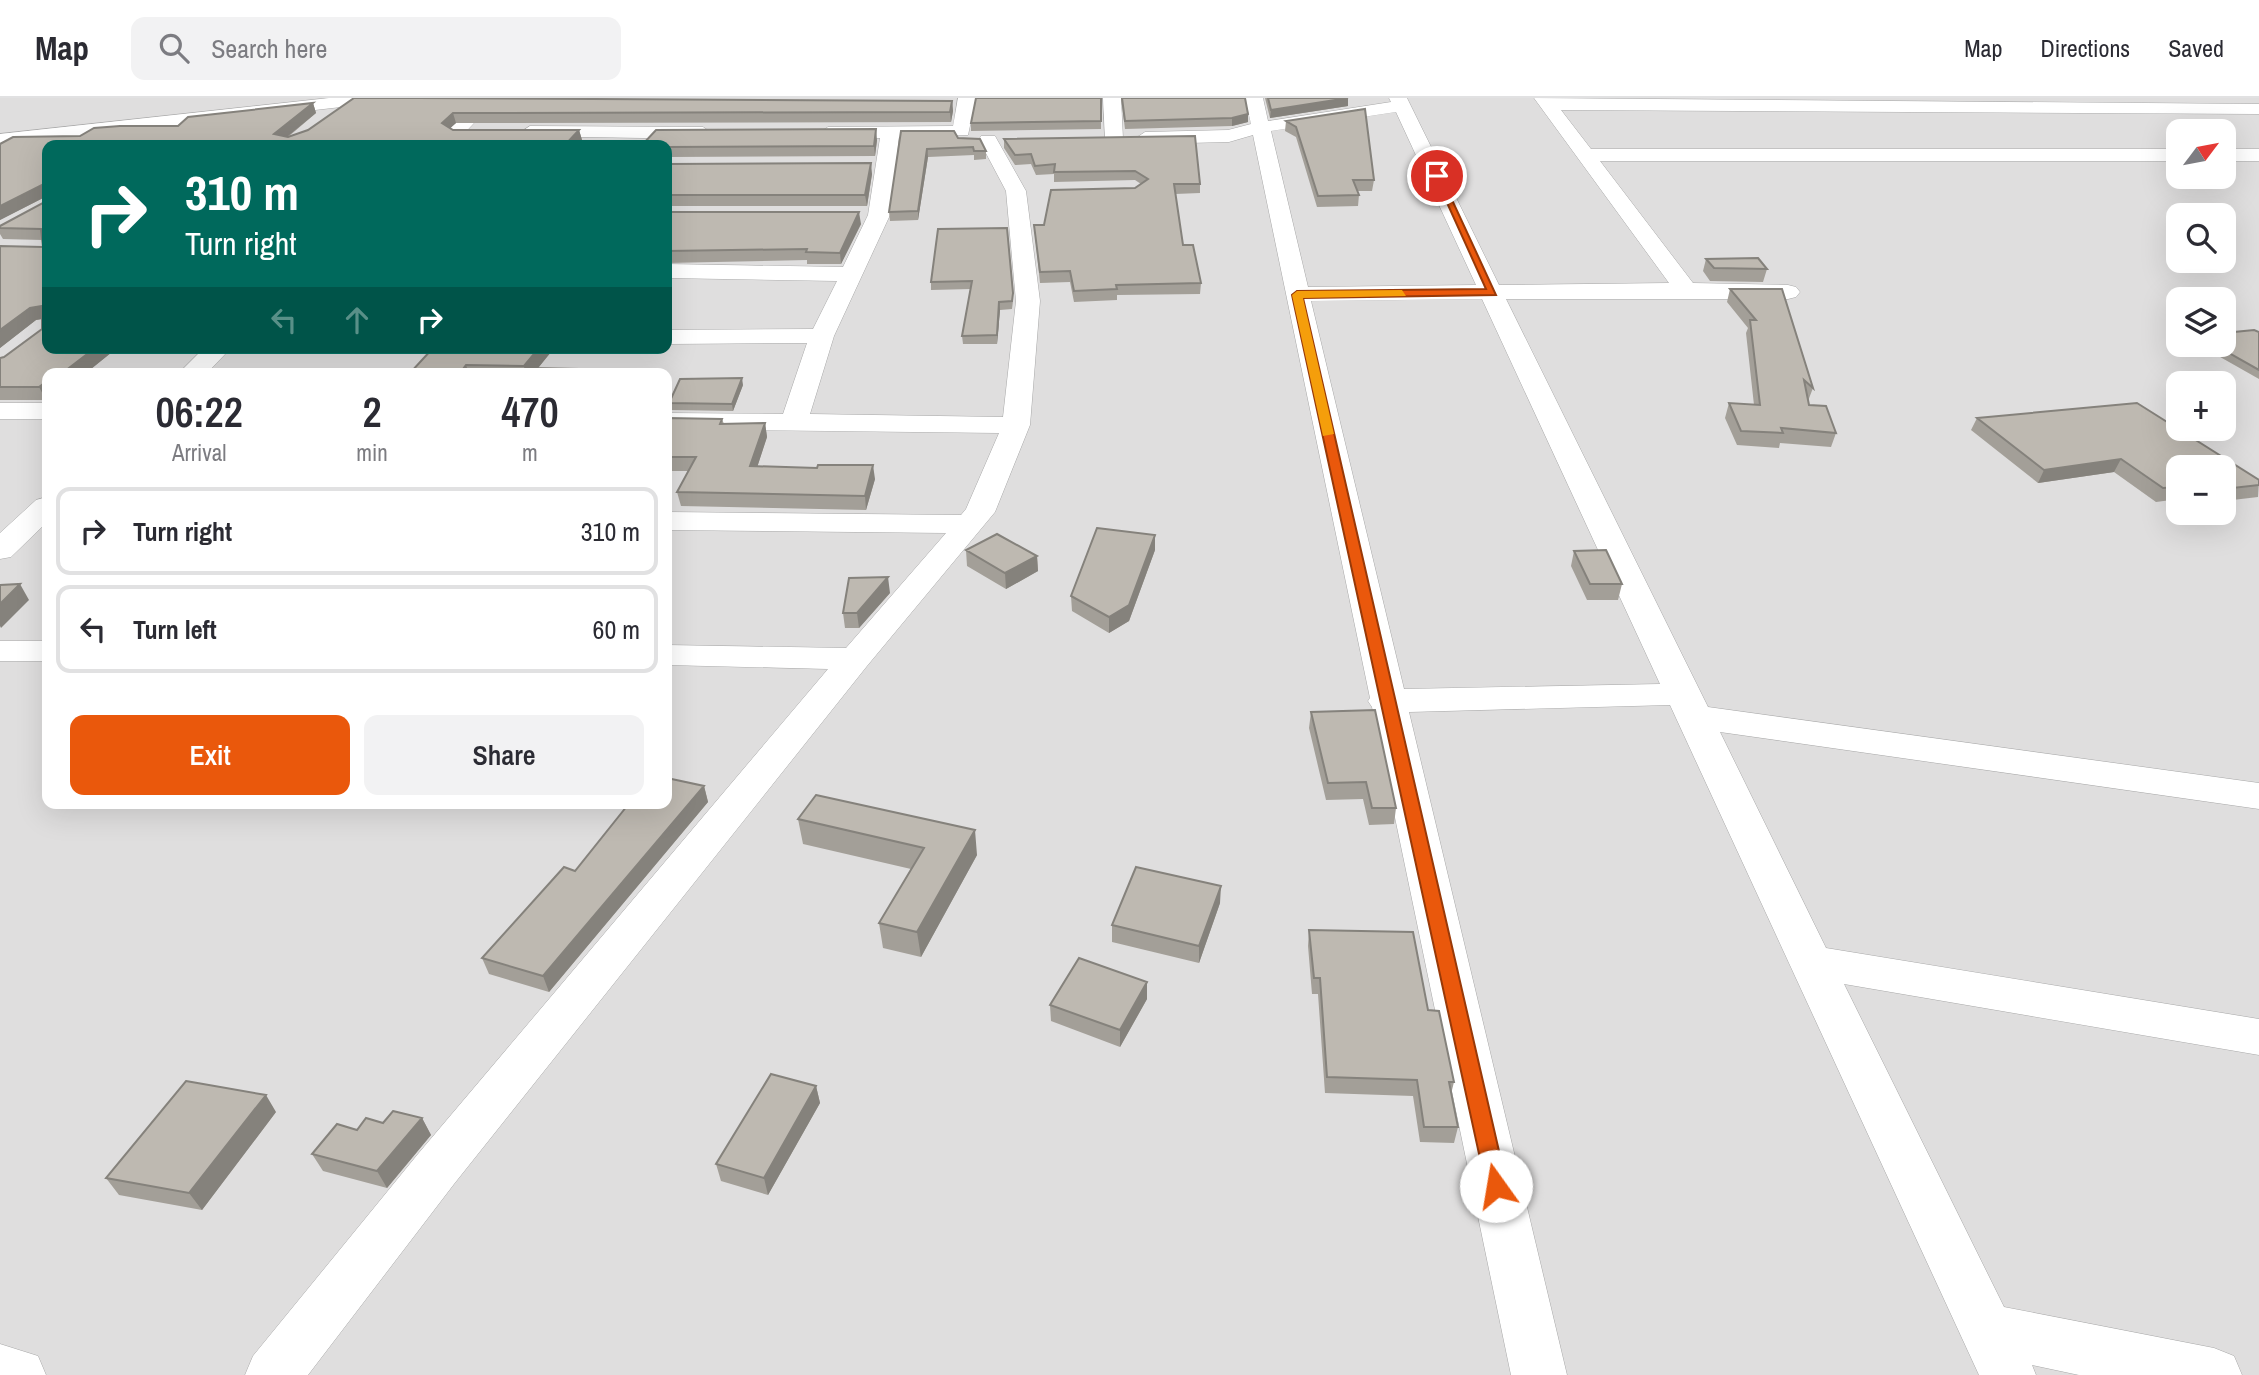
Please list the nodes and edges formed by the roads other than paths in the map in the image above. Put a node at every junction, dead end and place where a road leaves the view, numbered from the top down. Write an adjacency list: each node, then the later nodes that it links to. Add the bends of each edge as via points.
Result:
1 (273, 98): 14 (street)
2 (376, 98): 4 (street)
3 (1112, 98): 22 (street)
4 (348, 100): 12 (street); 13 (street)
5 (486, 101): 9 (street); 20 (street)
6 (1546, 101): 10 (street); 25 (street)
7 (962, 102): 19 (street, via 961,131)
8 (1401, 102): 11 (street); 34 (street)
9 (511, 104)
10 (2259, 109)
11 (1258, 112): 22 (street, via 1230,136); 36 (street)
12 (181, 119): 23 (street); 24 (street)
13 (319, 123)
14 (0, 128)
15 (484, 132): 20 (street)
16 (512, 132): 17 (street)
17 (722, 133)
18 (806, 133): 19 (street)
19 (889, 138): 30 (street, via 877,165); 45 (street, via 1002,140 1029,191 1028,301)
20 (449, 139)
21 (1091, 139): 22 (street)
22 (1114, 139)
23 (0, 140)
24 (147, 140)
25 (1586, 155): 26 (street); 33 (street)
26 (2166, 155)
27 (2236, 155): 28 (street)
28 (2259, 155)
29 (853, 215): 30 (street)
30 (879, 215): 32 (street)
31 (672, 271): 32 (street)
32 (852, 274): 37 (street)
33 (1686, 290): 34 (street); 35 (street)
34 (1492, 292): 36 (street); 55 (street)
35 (1788, 292)
36 (1297, 295): 54 (street)
37 (822, 336): 38 (street); 44 (street)
38 (672, 337)
39 (213, 354): 40 (street)
40 (197, 368)
41 (0, 411): 42 (street)
42 (42, 411)
43 (672, 421): 44 (street)
44 (795, 421): 45 (street)
45 (1016, 425): 48 (street, via 980,512)
46 (41, 517): 49 (street)
47 (672, 521): 48 (street)
48 (968, 524): 53 (street)
49 (0, 550)
50 (0, 651): 51 (street)
51 (42, 651)
52 (672, 655): 53 (street)
53 (855, 659): 62 (street)
54 (1386, 701): 55 (street); 63 (street)
55 (1689, 706): 56 (street); 57 (street)
56 (2259, 796)
57 (1812, 962): 58 (street); 59 (street)
58 (2259, 1037)
59 (1998, 1352): 64 (street)
60 (0, 1371): 61 (street)
61 (18, 1375)
62 (273, 1375)
63 (1539, 1375)
64 (2214, 1375)

